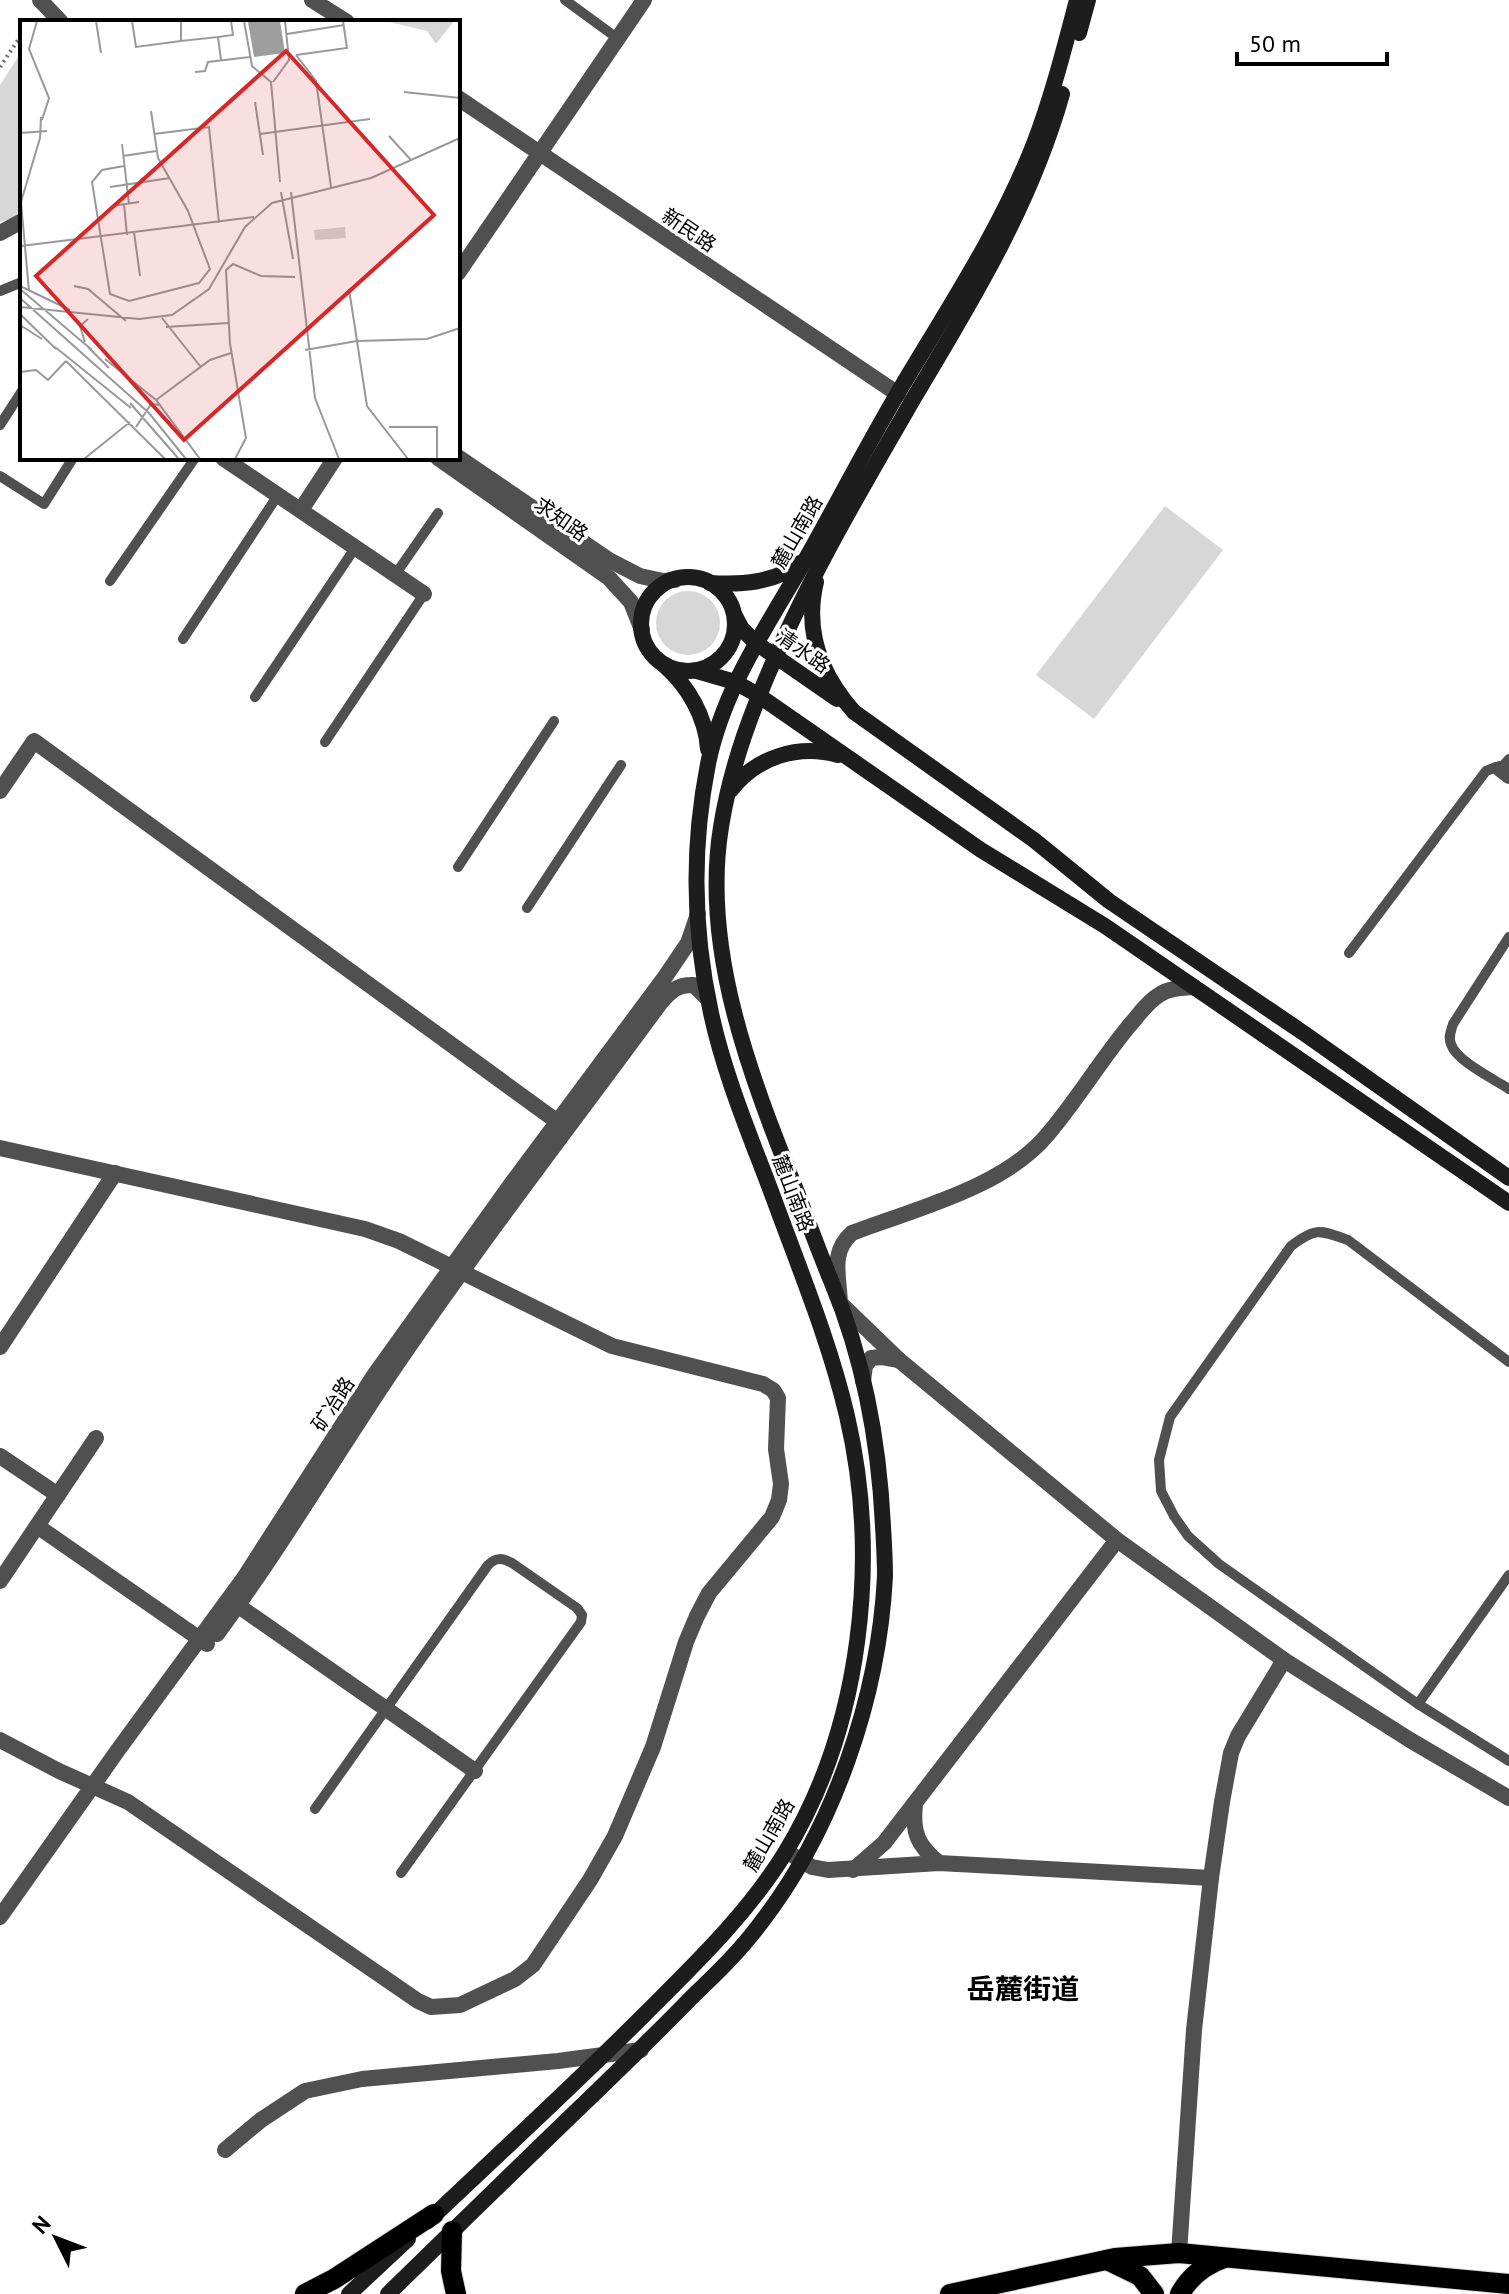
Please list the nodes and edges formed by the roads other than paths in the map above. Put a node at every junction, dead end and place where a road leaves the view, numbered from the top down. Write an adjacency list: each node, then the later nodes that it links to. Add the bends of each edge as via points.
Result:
1 (40, 0): 7 (street)
2 (312, 0): 8 (street)
3 (565, 0): 9 (lane)
4 (644, 0): 9 (street)
5 (1077, 0): 19 (main road, 麓山南路, via 1033,148 973,268)
6 (1088, 0): 32 (main road, 麓山南路, via 1050,136 1027,194 994,260)
7 (58, 13)
8 (344, 20)
9 (617, 38): 11 (street)
10 (460, 99): 11 (street, 新民路)
11 (538, 153): 14 (street); 19 (street, 新民路)
12 (20, 222): 13 (street)
13 (0, 233)
14 (460, 270)
15 (0, 282): 16 (lane)
16 (19, 283): 17 (lane)
17 (0, 291)
18 (20, 394): 20 (lane)
19 (898, 394): 32 (main road, 麓山南路)
20 (0, 425)
21 (460, 458): 34 (street, 求知路, via 609,560 640,576)
22 (72, 460): 27 (lane, via 44,504)
23 (194, 460): 35 (lane)
24 (226, 460): 28 (street)
25 (334, 460): 29 (street)
26 (441, 460): 39 (street, 求知路, via 609,578 631,602)
27 (0, 476)
28 (278, 495): 29 (street); 40 (lane)
29 (301, 510): 31 (street)
30 (438, 513): 33 (lane)
31 (355, 548): 33 (street); 47 (lane)
32 (814, 560): 36 (main road, via 768,578); 41 (main road, 麓山南路); 42 (main road, 麓山南路); 48 (main road, via 814,637 828,679)
33 (395, 575): 37 (street)
34 (675, 580): 36 (main road); 39 (main road, via 649,599)
35 (110, 581)
36 (710, 583): 38 (main road, via 726,597)
37 (424, 594): 50 (lane)
38 (735, 616): 41 (main road, 清水路); 44 (main road, via 729,647 716,662)
39 (642, 630): 43 (main road)
40 (183, 639)
41 (756, 643): 42 (main road, 清水路); 45 (main road, 麓山南路)
42 (776, 655): 46 (main road, 麓山南路); 48 (main road, 清水路)
43 (660, 662): 44 (main road); 53 (main road, via 702,720)
44 (697, 671): 45 (main road)
45 (735, 682): 46 (main road); 53 (main road, 麓山南路)
46 (758, 695): 51 (main road); 56 (main road, 麓山南路)
47 (255, 697)
48 (854, 712): 68 (main road, 清水路, via 1034,840 1109,901)
49 (554, 721): 57 (lane)
50 (325, 742)
51 (848, 757): 56 (main road, via 823,750 779,755 758,764); 62 (main road)
52 (621, 765): 58 (lane)
53 (707, 767): 59 (main road, 麓山南路, via 697,830)
54 (1506, 768): 61 (lane, via 1491,768 1482,775)
55 (0, 791): 65 (street, via 34,741)
56 (727, 794): 71 (main road, 麓山南路, via 717,879 729,990 771,1128)
57 (458, 867)
58 (527, 908)
59 (698, 912): 63 (main road, 麓山南路); 65 (street, 矿冶路, via 688,943)
60 (1509, 937): 64 (lane, via 1449,1034 1462,1059)
61 (1349, 953)
62 (1194, 987): 69 (main road); 71 (street, via 1160,994 1148,1004 1029,1155 1001,1174 843,1241 837,1254)
63 (708, 999): 65 (street, 矿冶路, via 694,985 675,988); 95 (main road, 麓山南路, via 726,1067 830,1357 848,1420 862,1533 861,1613 840,1720 819,1785)
64 (1509, 1089)
65 (562, 1126): 70 (street, 矿冶路)
66 (0, 1148): 67 (street)
67 (115, 1173): 70 (street, via 365,1229); 72 (street)
68 (1509, 1178)
69 (1509, 1203)
70 (458, 1269): 83 (street, 矿冶路, via 373,1377); 91 (street, via 612,1346 752,1380 778,1398 781,1484 772,1517 709,1593 697,1616 653,1747 615,1836 552,1940 515,1979 460,2005 431,2007 128,1802)
71 (840, 1303): 73 (street); 75 (main road, 麓山南路)
72 (0, 1347)
73 (899, 1360): 75 (street, via 871,1358); 80 (street)
74 (1509, 1362): 86 (lane, via 1348,1240 1327,1232 1308,1233 1291,1246 1170,1417 1166,1432 1159,1460 1161,1491 1188,1536 1219,1564)
75 (863, 1381): 96 (main road, 麓山南路, via 881,1485 885,1573 877,1646 842,1772)
76 (96, 1438): 78 (street)
77 (0, 1456): 78 (street)
78 (58, 1495): 79 (street)
79 (37, 1526): 82 (street); 84 (street)
80 (1117, 1540): 85 (street); 93 (street)
81 (1509, 1575): 86 (lane)
82 (0, 1581)
83 (233, 1603): 84 (street, 矿冶路); 87 (street)
84 (204, 1642): 91 (street, 矿冶路)
85 (1284, 1660): 92 (street); 100 (street, via 1231,1753)
86 (1418, 1704): 89 (lane)
87 (386, 1709): 90 (street); 90 (lane, via 494,1559 512,1563 577,1608 581,1622); 94 (lane)
88 (0, 1740): 91 (street)
89 (1509, 1761)
90 (475, 1771): 99 (lane)
91 (97, 1788): 101 (street, 矿冶路); 102 (street, 矿冶路)
92 (1509, 1798)
93 (915, 1804): 97 (street, via 917,1839); 98 (street, via 884,1843)
94 (315, 1809)
95 (786, 1851): 96 (street); 104 (main road, 麓山南路, via 748,1906)
96 (802, 1861): 98 (street, via 828,1870); 103 (main road, 麓山南路, via 734,1955)
97 (939, 1863): 98 (street); 100 (street)
98 (853, 1870)
99 (401, 1873)
100 (1211, 1878): 108 (street, via 1194,2030)
101 (0, 1917)
102 (0, 1933)
103 (641, 2050): 104 (street); 107 (main road, 麓山南路)
104 (602, 2057): 105 (street, via 362,2079 305,2091); 106 (main road, 麓山南路)
105 (225, 2150)
106 (434, 2214): 112 (main road); 113 (main road, 麓山南路)
107 (452, 2231): 114 (main road, 麓山南路); 115 (main road)
108 (1179, 2253): 109 (main road); 110 (main road)
109 (1227, 2256): 111 (main road); 118 (main road, via 1200,2269)
110 (1106, 2260): 116 (main road); 117 (main road, via 1140,2276)
111 (1509, 2284)
112 (305, 2294)
113 (349, 2294)
114 (388, 2294)
115 (456, 2294)
116 (950, 2294)
117 (1154, 2294)
118 (1180, 2294)

